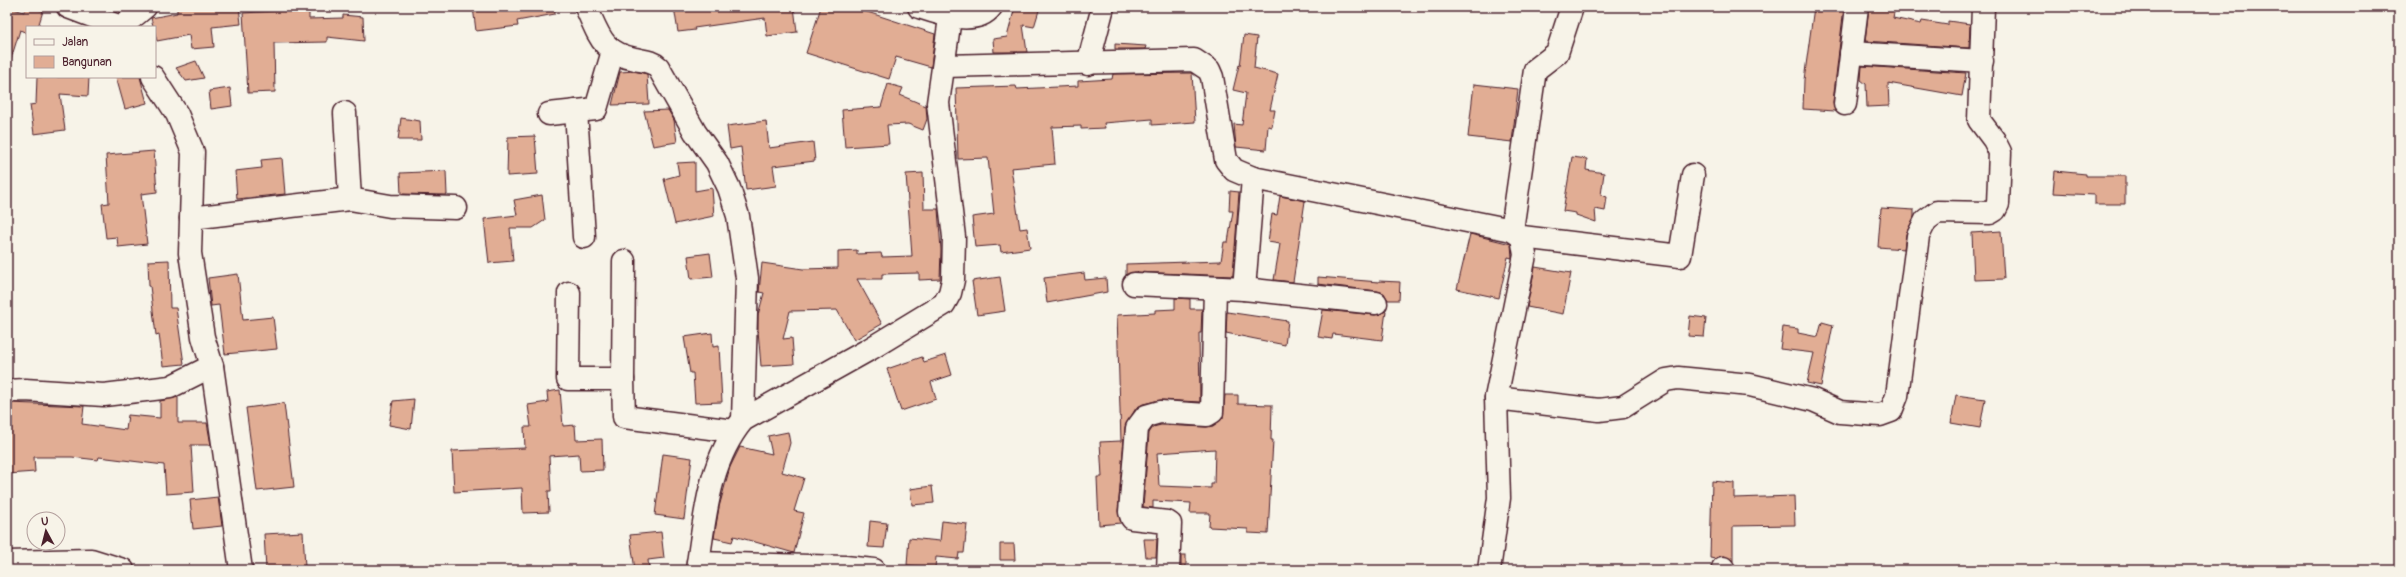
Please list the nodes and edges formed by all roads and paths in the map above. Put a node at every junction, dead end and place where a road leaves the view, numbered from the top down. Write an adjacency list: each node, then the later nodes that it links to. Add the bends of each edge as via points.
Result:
1 (68, 7): 11 (street)
2 (145, 7): 12 (street)
3 (586, 7): 13 (street, via 603,45)
4 (918, 7): 10 (street)
5 (991, 7): 10 (street, via 980,14)
6 (1103, 7): 16 (street)
7 (1572, 7): 28 (street, via 1557,53 1536,70)
8 (1858, 7): 14 (street)
9 (1983, 7): 15 (street)
10 (950, 18): 17 (street)
11 (118, 26)
12 (122, 26)
13 (613, 51): 20 (street, via 596,109); 40 (street, via 619,56 652,63 658,67 694,132 717,163 729,188 738,216 747,278)
14 (1851, 54): 15 (street); 19 (street)
15 (1982, 61): 39 (street, via 1979,120 2000,152 1998,204 1990,213 1937,212 1926,220 1918,236 1897,396 1891,411 1880,415 1840,412 1813,400 1750,385 1678,378 1666,380 1623,407 1613,410)
16 (1088, 64): 17 (street); 24 (street, via 1185,59 1202,64 1212,77 1226,160 1234,170)
17 (945, 66): 40 (street, via 938,103 954,237 952,280 947,299 944,304 870,349)
18 (154, 78): 27 (street, via 183,126 193,152)
19 (1845, 104)
20 (576, 111): 22 (street); 29 (street)
21 (345, 113): 25 (street)
22 (549, 114)
23 (1693, 175): 28 (street, via 1680,256)
24 (1253, 178): 28 (street); 33 (street)
25 (350, 200): 26 (street, via 390,206); 27 (street)
26 (456, 208)
27 (191, 218): 36 (street, via 190,253 203,337)
28 (1517, 233): 39 (street, via 1525,255)
29 (584, 237)
30 (624, 261): 37 (street)
31 (1134, 284): 32 (street)
32 (1215, 288): 33 (street); 46 (street, via 1212,412 1207,415 1160,412 1146,416 1137,428 1130,512 1132,518 1170,524)
33 (1244, 289): 35 (street)
34 (570, 293): 37 (street, via 568,379)
35 (1376, 303)
36 (212, 366): 38 (street, via 170,387 104,395); 44 (street)
37 (623, 379): 40 (street, via 624,417)
38 (7, 391)
39 (1496, 398): 47 (street, via 1500,498)
40 (739, 425): 42 (street, via 714,471)
41 (7, 562): 43 (street, via 91,560)
42 (698, 566): 45 (street, via 845,567)
43 (123, 570)
44 (241, 570)
45 (874, 570)
46 (1168, 570)
47 (1489, 570)

